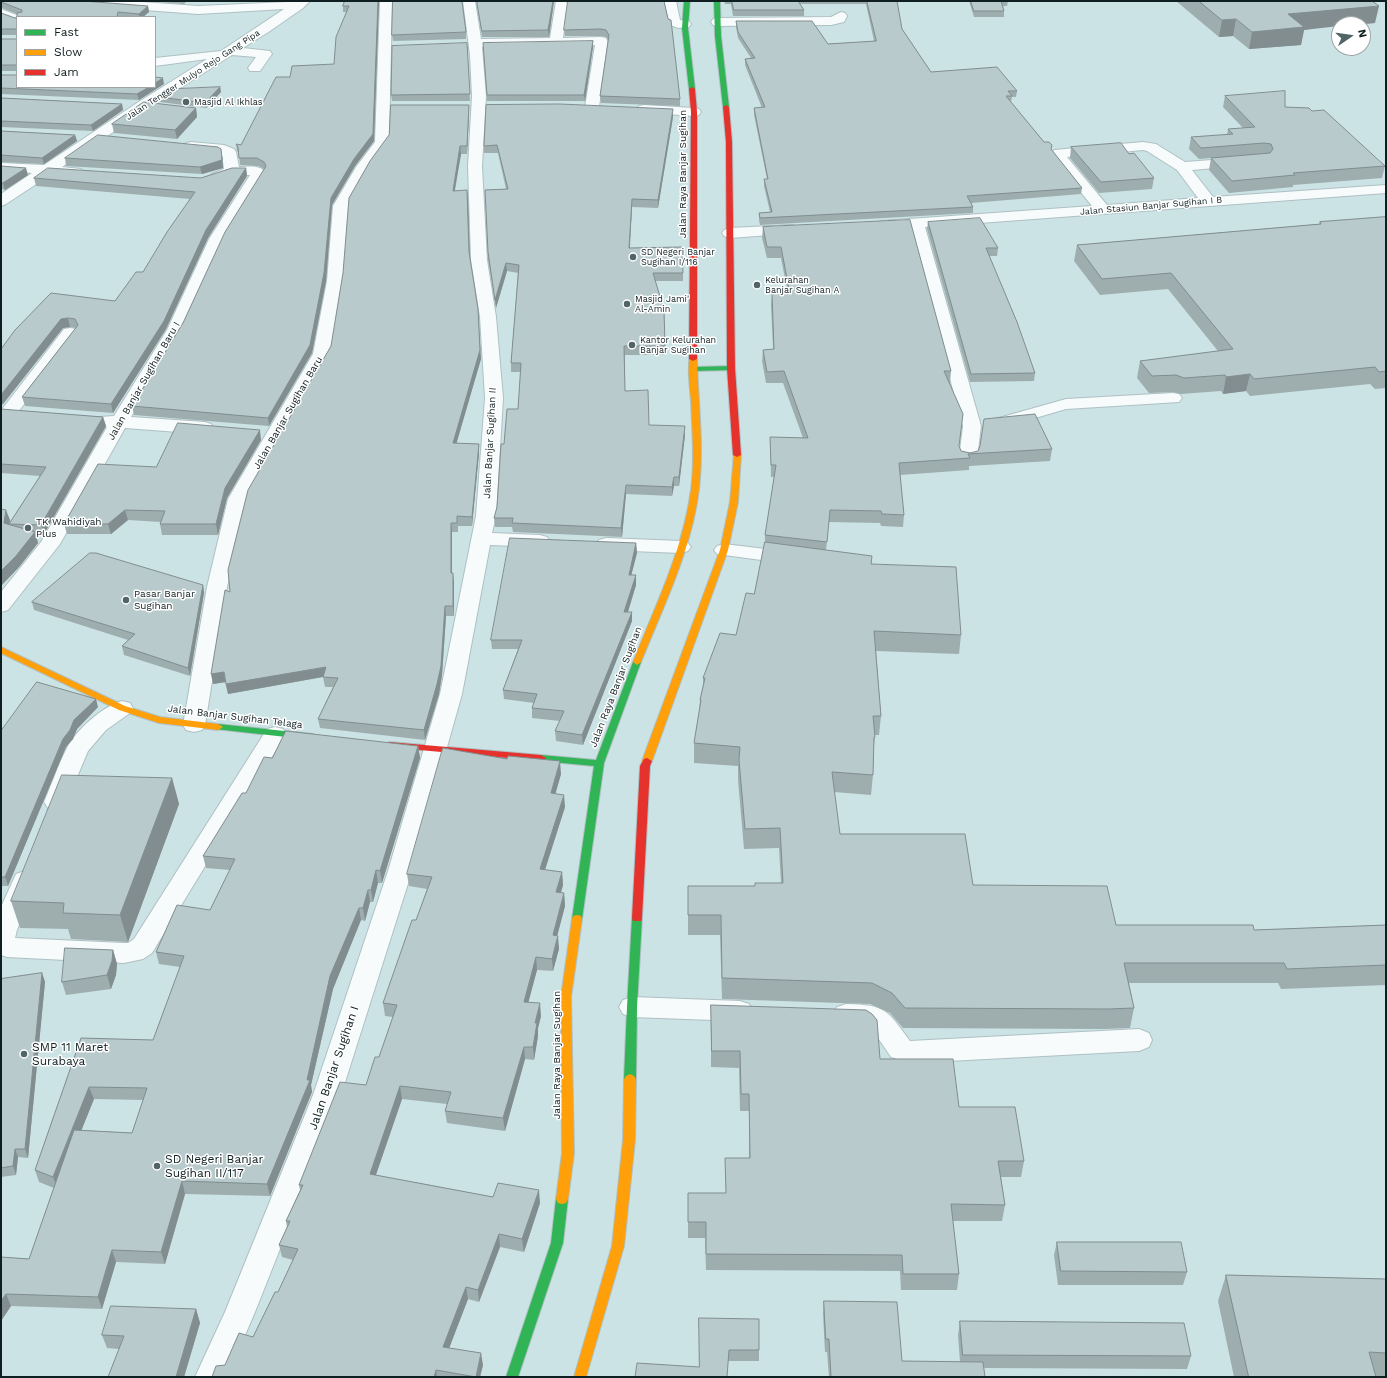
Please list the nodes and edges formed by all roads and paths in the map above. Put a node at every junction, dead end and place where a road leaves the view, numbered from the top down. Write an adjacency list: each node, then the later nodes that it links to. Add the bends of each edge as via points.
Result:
1 (79, 1): 8 (street, via 198,10)
2 (386, 1): 17 (street, Jalan Banjar Sugihan Baru)
3 (469, 1): 15 (street, Jalan Banjar Sugihan II)
4 (562, 1): 14 (street)
5 (670, 1): 13 (street, via 674,22)
6 (687, 1): 13 (main road, Jalan Raya Banjar Sugihan)
7 (717, 1): 12 (main road)
8 (302, 3): 19 (street, Jalan Tengger Mulyo Rejo Gang Pipa)
9 (1, 12): 11 (street)
10 (841, 16): 12 (street, via 840,19 831,20)
11 (16, 19)
12 (717, 22): 48 (main road, via 727,114)
13 (685, 24): 29 (main road, Jalan Raya Banjar Sugihan)
14 (556, 40): 15 (street); 27 (street, via 602,42 586,107)
15 (475, 43): 16 (street); 59 (street, Jalan Banjar Sugihan II, via 479,96 475,166 479,260 488,317 494,398 486,516)
16 (460, 45)
17 (384, 47): 18 (street); 68 (street, Jalan Banjar Sugihan Baru, via 391,107 382,142 363,167 341,206 335,281 322,354 268,433 238,499 216,587)
18 (400, 47)
19 (226, 52): 20 (street); 21 (street, via 265,54); 23 (street, Jalan Tengger Mulyo Rejo Gang Pipa)
20 (156, 62)
21 (255, 68)
22 (156, 82): 23 (street)
23 (180, 83): 25 (street, Jalan Tengger Mulyo Rejo Gang Pipa)
24 (119, 105): 25 (street)
25 (142, 106): 26 (street); 31 (street, Jalan Tengger Mulyo Rejo Gang Pipa)
26 (164, 108)
27 (607, 108)
28 (629, 108): 29 (street)
29 (694, 112): 51 (main road, Jalan Raya Banjar Sugihan)
30 (75, 136): 31 (street)
31 (97, 137): 32 (street); 37 (street, Jalan Tengger Mulyo Rejo Gang Pipa)
32 (121, 139)
33 (176, 145): 38 (street, via 224,149 229,152)
34 (1254, 160): 36 (street)
35 (1, 167): 37 (street)
36 (1182, 167): 43 (street); 44 (street, via 1147,146 1059,153 1058,155)
37 (48, 170): 39 (street); 42 (street, Jalan Tengger Mulyo Rejo Gang Pipa)
38 (232, 171): 40 (street); 55 (street, Jalan Banjar Sugihan Baru I, via 259,173 217,239 175,330)
39 (86, 173)
40 (203, 180)
41 (1386, 189): 43 (street, Jalan Stasiun Banjar Sugihan I B)
42 (1, 201)
43 (1208, 202): 44 (street, Jalan Stasiun Banjar Sugihan I B)
44 (1103, 210): 45 (street, Jalan Stasiun Banjar Sugihan I B)
45 (916, 224): 46 (street, Jalan Stasiun Banjar Sugihan I B); 56 (street)
46 (870, 227)
47 (808, 229): 48 (street)
48 (730, 233): 50 (main road)
49 (70, 333): 53 (street)
50 (731, 368): 51 (main road); 63 (main road, via 737,450 734,502)
51 (693, 369): 62 (main road, Jalan Raya Banjar Sugihan, via 697,454 692,507)
52 (1173, 398): 56 (street, via 1066,404 1053,406 1014,421)
53 (12, 412)
54 (88, 419): 55 (street)
55 (120, 422): 57 (street); 65 (street, Jalan Banjar Sugihan Baru I, via 50,544)
56 (972, 426): 58 (street)
57 (221, 430)
58 (968, 458)
59 (481, 539): 60 (street); 72 (street, Jalan Banjar Sugihan II, via 451,694)
60 (558, 542)
61 (589, 543): 62 (street)
62 (681, 547): 73 (main road, Jalan Raya Banjar Sugihan)
63 (724, 550): 64 (street); 76 (main road, via 645,766)
64 (811, 561)
65 (1, 606)
66 (1, 650): 67 (main road, Jalan Banjar Sugihan Telaga)
67 (122, 708): 68 (main road, Jalan Banjar Sugihan Telaga, via 159,720); 74 (street, via 98,725 78,748)
68 (194, 725): 69 (main road, Jalan Banjar Sugihan Telaga)
69 (276, 734): 70 (main road, Jalan Banjar Sugihan Telaga); 75 (street, via 143,946 134,952 7,947 2,941 4,930)
70 (323, 738)
71 (378, 744): 72 (main road)
72 (434, 750): 73 (main road); 80 (street, Jalan Banjar Sugihan I, via 400,871 327,1094 240,1312)
73 (599, 763): 81 (main road, Jalan Raya Banjar Sugihan, via 566,997 568,1153 557,1243)
74 (49, 821)
75 (34, 858)
76 (632, 1008): 77 (street); 82 (main road, via 629,1140 618,1246)
77 (761, 1012)
78 (823, 1013): 79 (street, via 870,1015 881,1022 901,1049 910,1052)
79 (1139, 1040)
80 (211, 1377)
81 (512, 1377)
82 (580, 1377)

